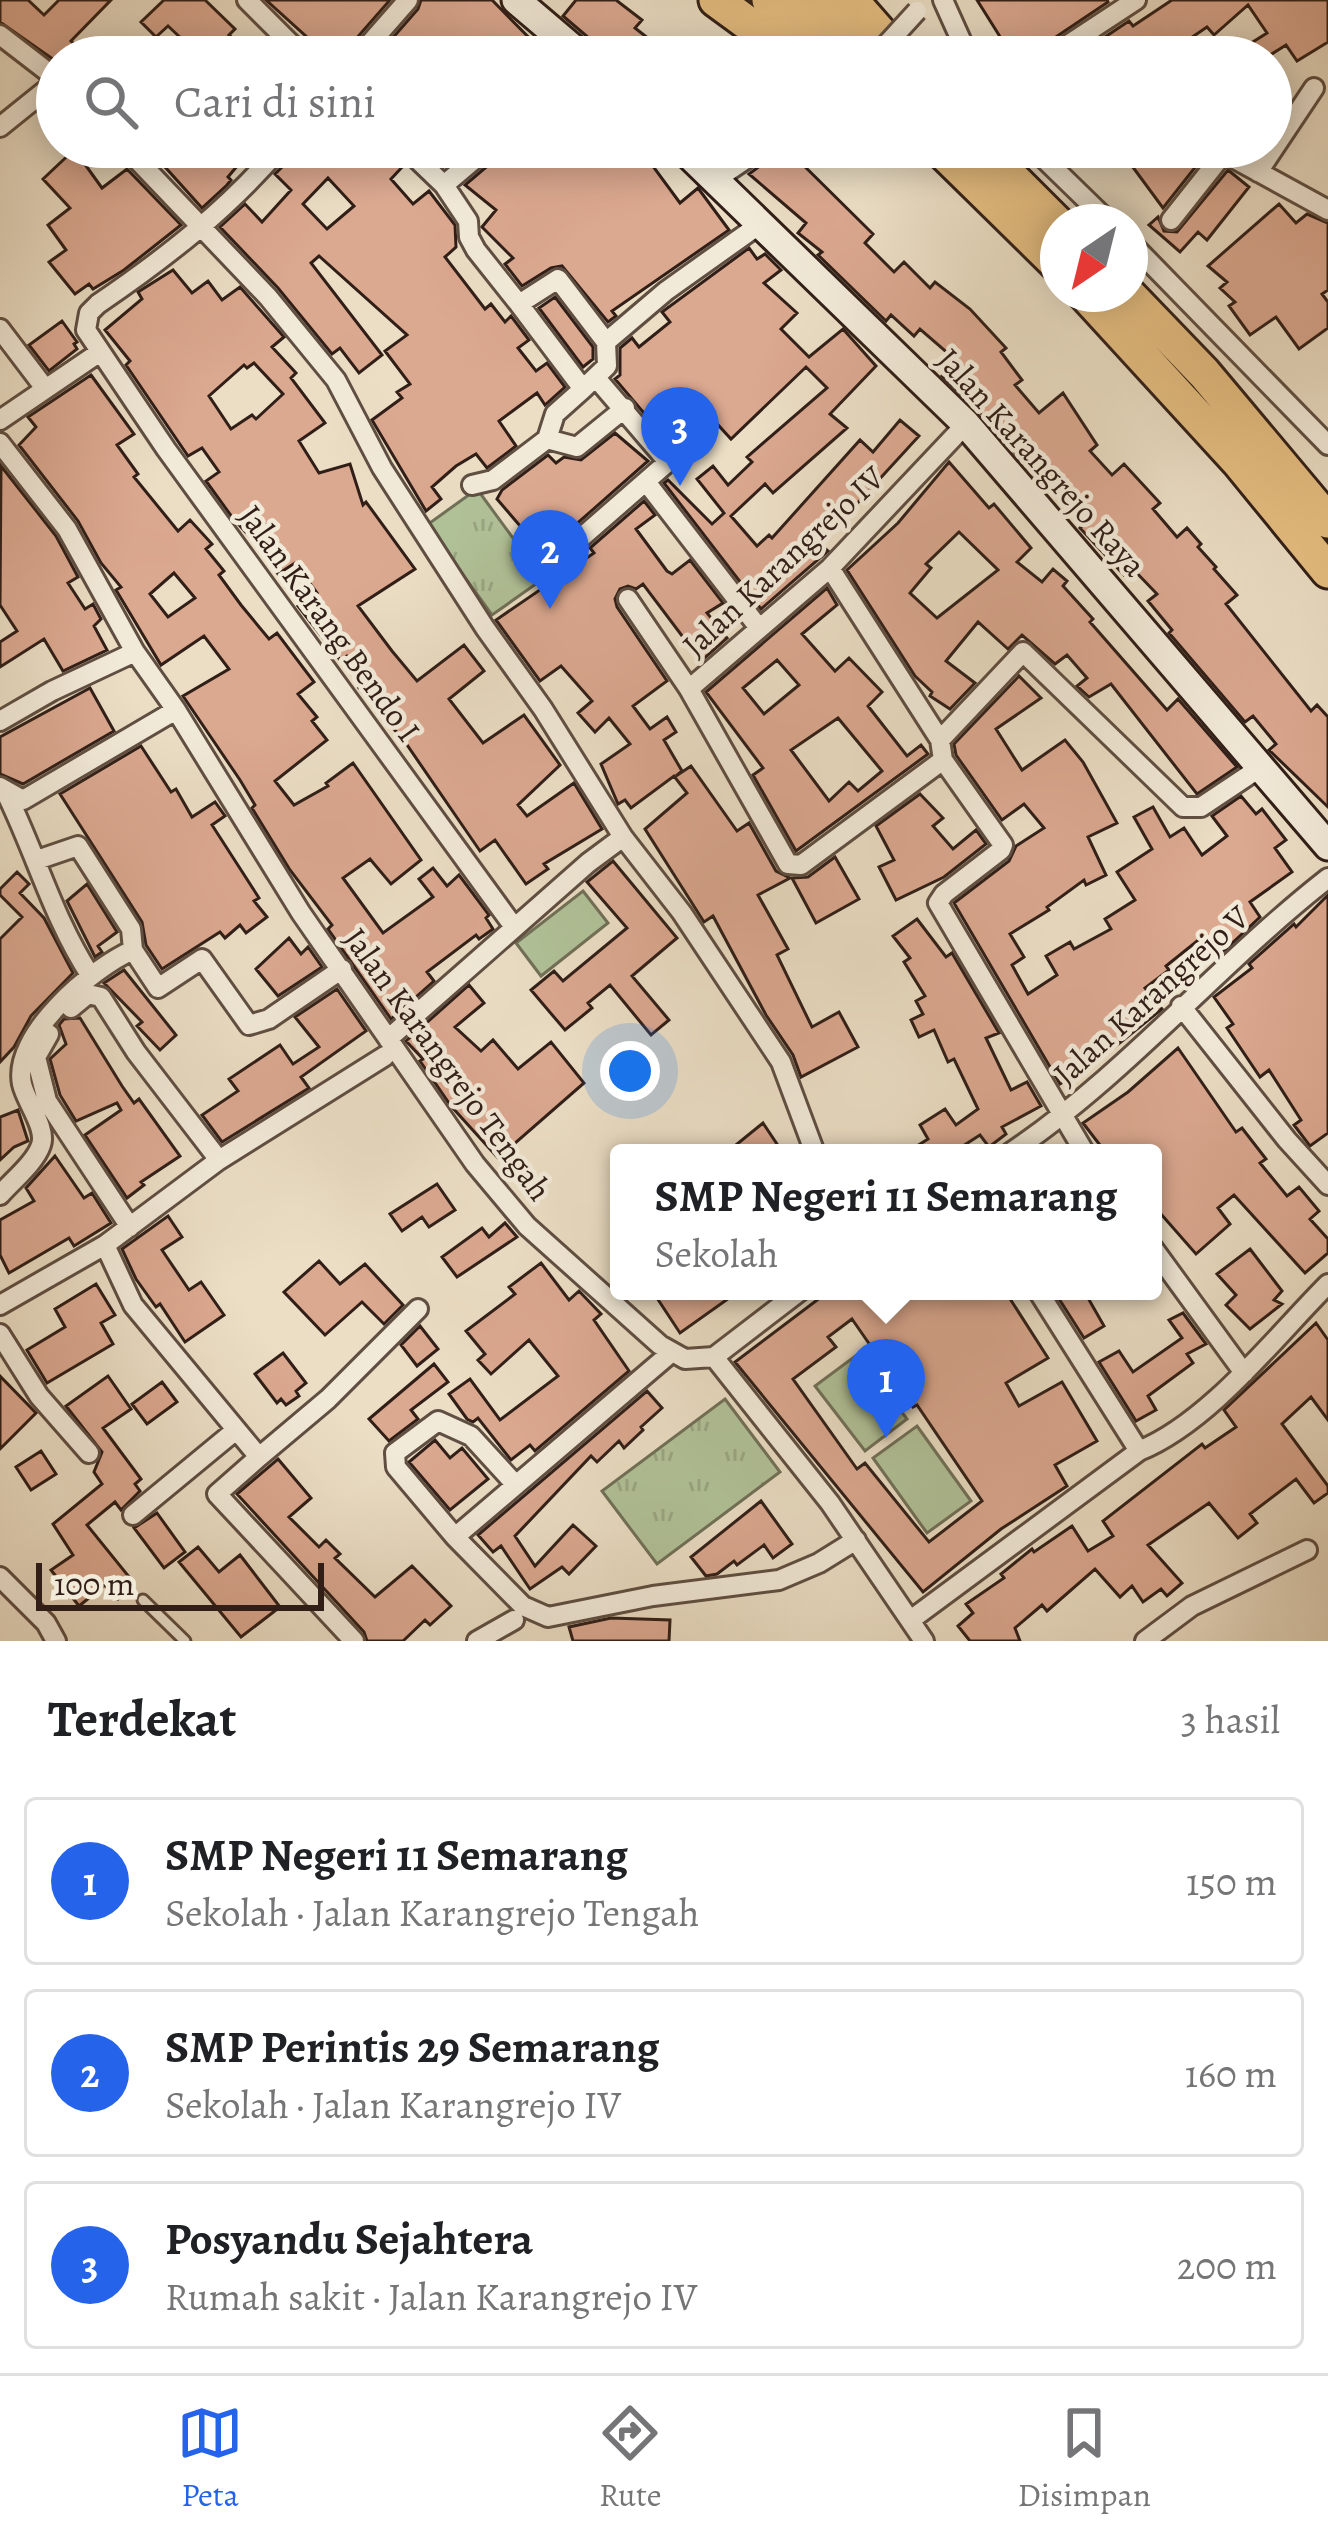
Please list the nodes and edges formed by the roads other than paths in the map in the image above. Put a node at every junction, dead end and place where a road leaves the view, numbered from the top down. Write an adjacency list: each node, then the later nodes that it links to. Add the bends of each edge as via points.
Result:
1 (247, 0): 11 (street)
2 (408, 0): 12 (street)
3 (516, 0): 13 (main road)
4 (716, 0): 14 (highway)
5 (769, 0): 15 (highway)
6 (809, 0): 16 (highway)
7 (851, 0): 17 (highway)
8 (940, 0): 18 (street, bridge); 19 (street)
9 (1136, 0): 20 (street)
10 (0, 35): 21 (street)
11 (283, 36)
12 (378, 36)
13 (558, 36)
14 (765, 36)
15 (812, 36)
16 (851, 36)
17 (883, 36)
18 (894, 36)
19 (958, 36)
20 (1087, 36)
21 (36, 63)
22 (1314, 88): 24 (street)
23 (36, 97): 25 (street)
24 (1292, 121)
25 (0, 127)
26 (144, 168): 48 (street)
27 (263, 168): 48 (street)
28 (427, 168): 41 (street)
29 (465, 168): 41 (street)
30 (703, 168): 40 (main road, Jalan Karangrejo Raya)
31 (733, 168): 40 (street)
32 (946, 168): 46 (highway)
33 (960, 168): 46 (highway)
34 (1002, 168): 43 (highway)
35 (1054, 168): 42 (street)
36 (1206, 168): 45 (street)
37 (1251, 168): 39 (street)
38 (1261, 168): 39 (street)
39 (1258, 172): 44 (street)
40 (715, 180): 47 (main road, Jalan Karangrejo Raya)
41 (445, 185): 51 (street, via 476,250)
42 (1091, 204)
43 (1040, 206)
44 (1328, 210)
45 (1171, 220)
46 (1018, 222): 49 (highway)
47 (760, 224): 55 (street); 61 (main road, Jalan Karangrejo Raya)
48 (201, 230): 56 (street, via 89,313 86,330); 80 (street, via 336,380 382,468)
49 (1040, 246)
50 (1148, 260): 64 (street)
51 (519, 304): 55 (street, via 558,279); 57 (street)
52 (1101, 312): 70 (highway)
53 (1145, 312): 67 (highway)
54 (0, 329): 58 (street)
55 (606, 342): 57 (street, via 608,366)
56 (100, 352): 58 (street); 84 (street, Jalan Karang Bendo I)
57 (590, 384): 59 (street); 62 (street, via 555,414)
58 (44, 387): 60 (street)
59 (625, 409): 62 (street, via 577,447); 65 (street, via 668,460)
60 (0, 420)
61 (966, 424): 69 (street, Jalan Karangrejo IV); 78 (main road, Jalan Karangrejo Raya)
62 (547, 439): 66 (street, via 493,480)
63 (0, 443): 73 (street, Jalan Karangrejo Tengah, via 71,536)
64 (1328, 445)
65 (647, 483): 68 (street); 72 (street)
66 (472, 485)
67 (1328, 521)
68 (582, 536)
69 (830, 568): 72 (street, Jalan Karangrejo IV); 77 (street)
70 (1328, 572)
71 (628, 599): 74 (street)
72 (759, 628): 74 (street, Jalan Karangrejo IV)
73 (135, 652): 75 (street, Jalan Karangrejo Tengah); 76 (street)
74 (689, 689): 77 (street, via 791,866)
75 (176, 710): 79 (street, via 23,800); 86 (street, Jalan Karangrejo Tengah)
76 (0, 722)
77 (942, 750): 78 (street, via 1023,652 1184,807 1201,807); 90 (street, via 1004,847 938,904)
78 (1261, 767): 81 (main road, Jalan Karangrejo Raya)
79 (3, 790): 82 (street)
80 (623, 837): 84 (street); 91 (street, via 781,1062)
81 (1328, 847)
82 (38, 860): 85 (street, via 78,846 131,929); 87 (street, via 53,911)
83 (1328, 878): 88 (street, Jalan Karangrejo V)
84 (514, 927): 89 (street)
85 (134, 950): 86 (street, via 158,988 202,959 249,1025); 87 (street)
86 (342, 969): 89 (street, Jalan Karangrejo Tengah)
87 (90, 975): 96 (street, via 22,1053 22,1086 43,1138)
88 (1181, 1006): 90 (street, Jalan Karangrejo V); 95 (street)
89 (387, 1047): 94 (street); 101 (street, Jalan Karangrejo Tengah, via 527,1226)
90 (1061, 1115): 92 (street, Jalan Karangrejo V); 93 (street)
91 (812, 1144)
92 (1022, 1144)
93 (1079, 1144)
94 (219, 1160): 97 (street); 97 (street, via 101,997 88,994 36,1057 47,1101)
95 (1328, 1185)
96 (0, 1195)
97 (130, 1227): 98 (street)
98 (105, 1245): 105 (street); 111 (street, via 134,1305)
99 (1162, 1260): 110 (street)
100 (1328, 1284): 110 (street)
101 (610, 1298)
102 (612, 1300): 108 (street, Jalan Karangrejo Tengah)
103 (788, 1300): 109 (street)
104 (1044, 1300): 112 (street)
105 (0, 1305)
106 (418, 1309): 114 (street)
107 (0, 1334): 113 (street)
108 (672, 1352): 109 (street); 116 (street)
109 (713, 1357): 120 (street)
110 (1244, 1373): 112 (street)
111 (236, 1430): 114 (street); 115 (street)
112 (1139, 1451): 125 (street)
113 (89, 1453)
114 (259, 1457): 117 (street)
115 (194, 1468): 117 (street); 118 (street)
116 (514, 1483): 119 (street); 119 (street, via 471,1436 449,1425 430,1424 401,1446 396,1467)
117 (217, 1494): 128 (street)
118 (133, 1515)
119 (455, 1537): 124 (street)
120 (856, 1540): 124 (street, via 779,1580 548,1617); 125 (street)
121 (1307, 1550): 131 (street, via 1192,1606)
122 (0, 1577): 126 (street)
123 (143, 1600): 127 (lane)
124 (519, 1613): 129 (street)
125 (912, 1618): 130 (street)
126 (56, 1641)
127 (185, 1641)
128 (354, 1641)
129 (478, 1641)
130 (925, 1641)
131 (1145, 1641)

